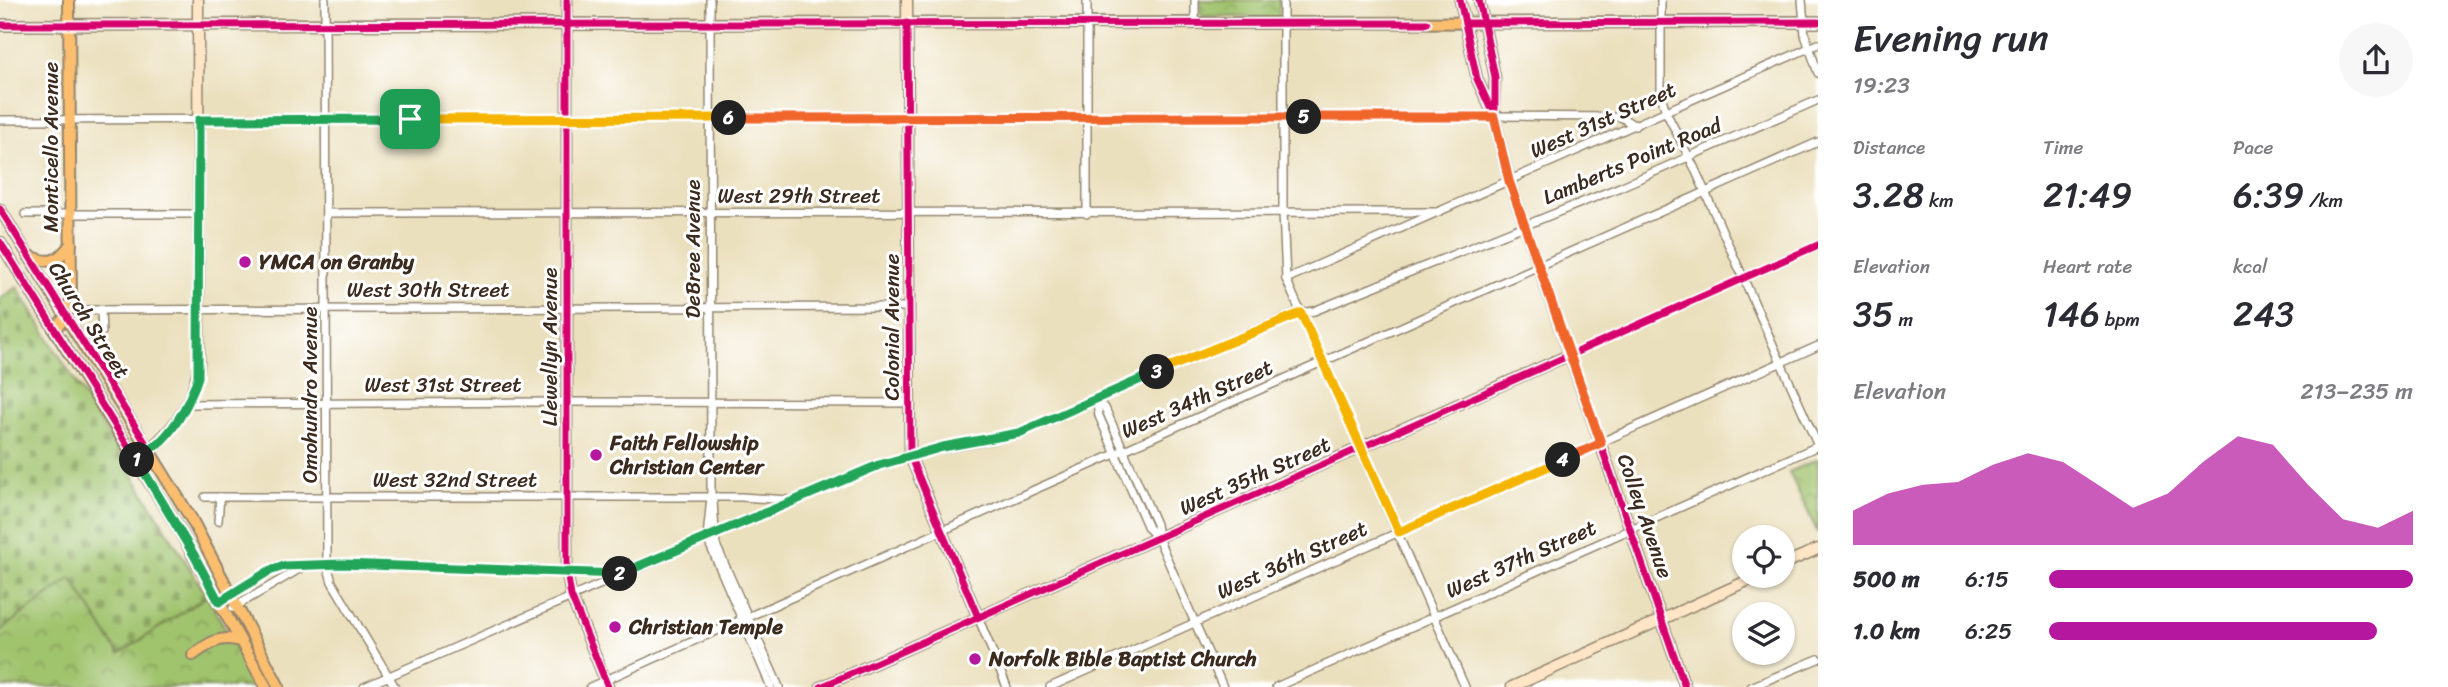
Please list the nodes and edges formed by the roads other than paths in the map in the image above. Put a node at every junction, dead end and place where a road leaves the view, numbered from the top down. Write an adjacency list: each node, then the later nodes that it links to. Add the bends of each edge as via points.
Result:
1 (69, 0): 28 (main road, Monticello Avenue)
2 (198, 0): 23 (street)
3 (325, 0): 24 (street, Omohundro Avenue)
4 (567, 0): 25 (street, Llewellyn Avenue)
5 (710, 0): 26 (street, DeBree Avenue)
6 (907, 0): 17 (street, Colonial Avenue)
7 (1087, 0): 18 (street)
8 (1195, 0): 19 (street)
9 (1283, 0): 20 (street)
10 (1460, 0): 21 (street, Colley Avenue)
11 (1479, 0): 22 (street, Colley Avenue)
12 (1661, 0): 14 (street)
13 (1802, 0): 15 (street)
14 (1661, 22): 15 (main road); 22 (main road); 33 (street, via 1661,95)
15 (1802, 22): 16 (main road); 30 (street)
16 (1818, 22)
17 (907, 23): 18 (main road); 26 (main road); 39 (street, Colonial Avenue)
18 (1087, 23): 19 (main road); 34 (street)
19 (1195, 23): 20 (main road)
20 (1283, 23): 21 (main road); 35 (street)
21 (1465, 23): 22 (main road); 36 (street, Colley Avenue, via 1477,79)
22 (1484, 23): 36 (street, Colley Avenue, via 1495,76)
23 (198, 24): 24 (main road); 28 (main road); 43 (street)
24 (326, 24): 25 (main road); 40 (street, Omohundro Avenue)
25 (567, 24): 26 (main road); 37 (street, Llewellyn Avenue)
26 (710, 24): 38 (street, DeBree Avenue)
27 (0, 25): 28 (main road)
28 (69, 25): 42 (main road, Monticello Avenue)
29 (1818, 44): 30 (street, West 31st Street)
30 (1808, 48): 31 (street); 33 (street, West 31st Street)
31 (1818, 73)
32 (1818, 100): 46 (street, Lamberts Point Road)
33 (1666, 112): 44 (street, West 31st Street); 46 (street)
34 (1087, 117): 35 (street); 39 (street); 59 (street)
35 (1283, 117): 36 (street); 50 (street)
36 (1494, 117): 44 (street, via 1621,117); 47 (street, Colley Avenue)
37 (567, 118): 38 (street); 40 (street); 53 (street, Llewellyn Avenue)
38 (710, 118): 39 (street); 54 (street, DeBree Avenue)
39 (909, 118): 55 (street, Colonial Avenue)
40 (327, 119): 43 (street); 52 (street, Omohundro Avenue)
41 (0, 120): 42 (street)
42 (71, 120): 43 (street); 57 (main road, Monticello Avenue)
43 (199, 120): 58 (street)
44 (1635, 125): 47 (street, West 31st Street)
45 (1818, 142): 48 (street, West 34th Street)
46 (1689, 158): 48 (street); 60 (street, Lamberts Point Road)
47 (1509, 181): 51 (street, West 31st Street); 60 (street, Colley Avenue)
48 (1705, 192): 65 (street, West 34th Street); 66 (street)
49 (0, 209): 64 (street, Church Street)
50 (1283, 212): 51 (street, West 29th Street); 59 (street, West 29th Street); 67 (street)
51 (1438, 212): 67 (street, West 31st Street)
52 (327, 213): 53 (street, West 29th Street); 71 (street, Omohundro Avenue)
53 (567, 213): 54 (street, West 29th Street); 72 (street, Llewellyn Avenue)
54 (711, 213): 55 (street, West 29th Street); 68 (street, DeBree Avenue)
55 (909, 213): 59 (street, West 29th Street); 69 (street, Colonial Avenue)
56 (25, 214): 57 (street)
57 (71, 214): 58 (street); 62 (main road, Monticello Avenue)
58 (199, 214): 70 (street)
59 (1087, 214)
60 (1524, 225): 65 (street, Colley Avenue); 75 (street, Lamberts Point Road)
61 (0, 242): 77 (street, Church Street)
62 (71, 244): 64 (main road, via 54,261); 76 (main road, Monticello Avenue, via 71,300)
63 (1818, 245): 66 (street, West 35th Street)
64 (28, 255): 76 (street, Church Street)
65 (1539, 266): 80 (street, Colley Avenue); 81 (street, West 34th Street)
66 (1743, 278): 80 (street, West 35th Street); 82 (street)
67 (1286, 279): 75 (street)
68 (711, 307): 69 (street, West 30th Street); 72 (street, West 30th Street); 86 (street, DeBree Avenue)
69 (909, 307): 87 (street, Colonial Avenue)
70 (199, 308): 71 (street, West 30th Street); 73 (street, West 30th Street); 88 (street, via 198,377)
71 (328, 308): 72 (street, West 30th Street); 85 (street, Omohundro Avenue)
72 (567, 308): 84 (street, Llewellyn Avenue)
73 (101, 309): 74 (street, West 30th Street); 78 (street)
74 (87, 310)
75 (1301, 313): 81 (street); 83 (street, Lamberts Point Road)
76 (66, 317): 77 (main road); 92 (main road, Church Street)
77 (54, 329): 95 (main road, Church Street)
78 (102, 332)
79 (1818, 346): 82 (street, West 36th Street)
80 (1569, 355): 89 (street, Colley Avenue); 91 (street, West 35th Street)
81 (1324, 362): 91 (street); 93 (street, West 34th Street)
82 (1781, 363): 89 (street, West 36th Street); 90 (street)
83 (1096, 399): 93 (street, via 1105,408); 94 (street, Lamberts Point Road, via 1019,433)
84 (567, 402): 85 (street, West 31st Street); 86 (street, West 31st Street); 100 (street, Llewellyn Avenue)
85 (327, 403): 88 (street, West 31st Street); 99 (street, Omohundro Avenue)
86 (711, 403): 87 (street, West 31st Street); 98 (street, DeBree Avenue)
87 (909, 403): 94 (street, Colonial Avenue)
88 (188, 404): 92 (street)
89 (1601, 443): 103 (street, Colley Avenue); 105 (street, West 36th Street)
90 (1818, 446): 103 (street, West 37th Street)
91 (1361, 447): 105 (street); 107 (street, West 35th Street)
92 (150, 450): 95 (street); 115 (main road, Church Street)
93 (1120, 453): 104 (street, West 34th Street); 107 (street, via 1156,524)
94 (910, 456): 101 (street, Lamberts Point Road); 104 (street, Colonial Avenue)
95 (136, 459): 117 (main road, Church Street)
96 (205, 497): 97 (street, West 32nd Street)
97 (220, 497): 99 (street, West 32nd Street); 102 (street)
98 (711, 497): 100 (street, West 32nd Street); 101 (street, West 32nd Street); 106 (street, DeBree Avenue, via 715,508)
99 (327, 498): 100 (street, West 32nd Street); 110 (street, Omohundro Avenue)
100 (567, 498): 112 (street, Llewellyn Avenue)
101 (793, 500): 106 (street, Lamberts Point Road)
102 (218, 521)
103 (1631, 529): 120 (street, West 37th Street); 123 (street, Colley Avenue)
104 (941, 532): 121 (street, Colonial Avenue); 122 (street, West 34th Street)
105 (1399, 532): 120 (street); 124 (street, West 36th Street)
106 (710, 537): 113 (street, Lamberts Point Road); 122 (street, DeBree Avenue)
107 (1158, 538): 121 (street, West 35th Street); 124 (street)
108 (1818, 549): 109 (street)
109 (1795, 559)
110 (327, 564): 111 (street); 112 (street); 128 (street, Omohundro Avenue, via 332,582)
111 (305, 566): 115 (street, via 269,571); 118 (street)
112 (567, 572): 113 (street); 116 (street, Llewellyn Avenue)
113 (624, 574): 116 (street, Lamberts Point Road)
114 (1732, 588): 123 (street)
115 (230, 594): 117 (street); 118 (main road, Church Street)
116 (570, 596): 128 (street, Lamberts Point Road); 129 (street, Llewellyn Avenue)
117 (219, 602): 119 (main road, Church Street)
118 (236, 606): 119 (street); 131 (main road, Church Street)
119 (225, 613): 125 (main road, Church Street)
120 (1436, 616): 141 (street, West 37th Street); 142 (street)
121 (978, 617): 137 (street, West 35th Street); 138 (street, Colonial Avenue)
122 (744, 619): 129 (street, West 34th Street); 135 (street, DeBree Avenue); 136 (street, DeBree Avenue)
123 (1662, 620): 143 (street); 144 (street, Colley Avenue)
124 (1195, 623): 139 (street, West 36th Street); 140 (street)
125 (240, 641): 126 (main road, via 215,640); 130 (main road, Church Street)
126 (193, 655)
127 (1818, 659): 145 (street)
128 (389, 676): 132 (street, Lamberts Point Road); 133 (street, Omohundro Avenue)
129 (606, 684): 134 (street, West 34th Street)
130 (266, 687)
131 (279, 687)
132 (364, 687)
133 (395, 687)
134 (590, 687)
135 (771, 687)
136 (779, 687)
137 (821, 687)
138 (1007, 687)
139 (1050, 687)
140 (1223, 687)
141 (1276, 687)
142 (1465, 687)
143 (1512, 687)
144 (1685, 687)
145 (1751, 687)

